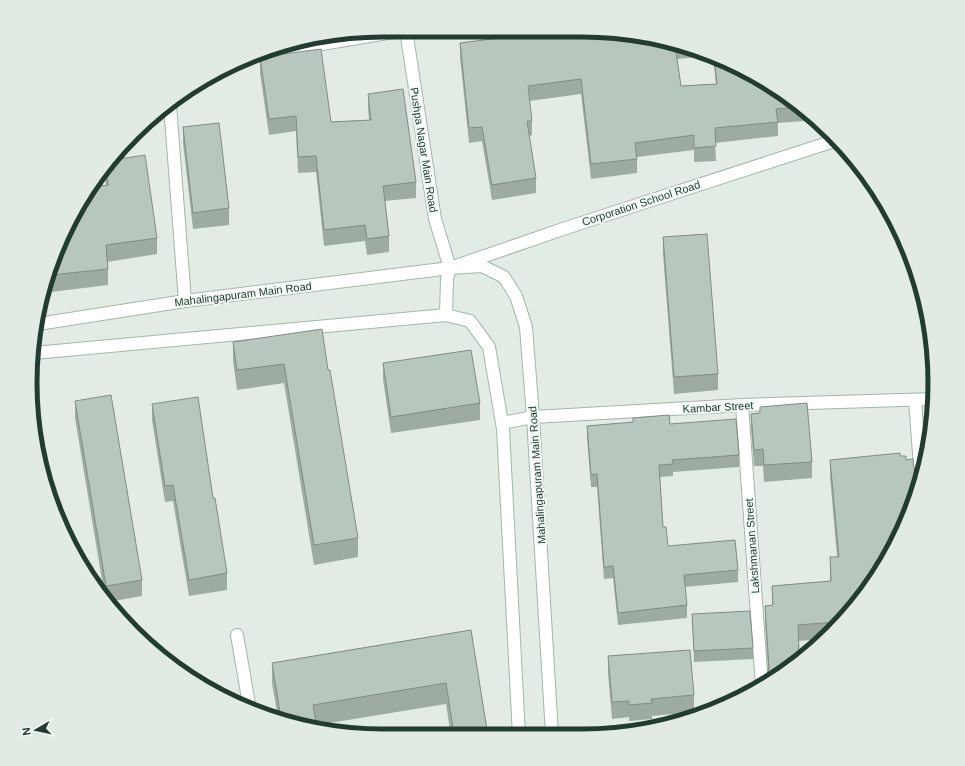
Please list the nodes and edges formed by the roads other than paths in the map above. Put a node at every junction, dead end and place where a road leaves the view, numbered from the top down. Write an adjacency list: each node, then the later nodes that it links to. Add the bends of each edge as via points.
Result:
1 (407, 37): 6 (street, Pushpa Nagar Main Road, via 435,219)
2 (356, 38): 3 (street)
3 (294, 49)
4 (170, 109): 7 (street)
5 (831, 142): 6 (street, Corporation School Road)
6 (450, 268): 7 (street, Mahalingapuram Main Road); 8 (street, via 447,278); 14 (street, Mahalingapuram Main Road, via 482,266 504,277 516,296 526,327)
7 (185, 301): 9 (street, Mahalingapuram Main Road)
8 (446, 315): 10 (street); 15 (street, via 470,321 489,346)
9 (43, 323)
10 (39, 353)
11 (927, 400): 12 (street, Kambar Street)
12 (915, 401): 13 (street, Kambar Street); 16 (street)
13 (742, 405): 14 (street, Kambar Street); 18 (street, Lakshmanan Street)
14 (533, 417): 15 (street, Kambar Street); 21 (street, Mahalingapuram Main Road)
15 (502, 423): 20 (street)
16 (919, 458)
17 (237, 635): 19 (street)
18 (761, 679)
19 (249, 702)
20 (519, 729)
21 (552, 729)

